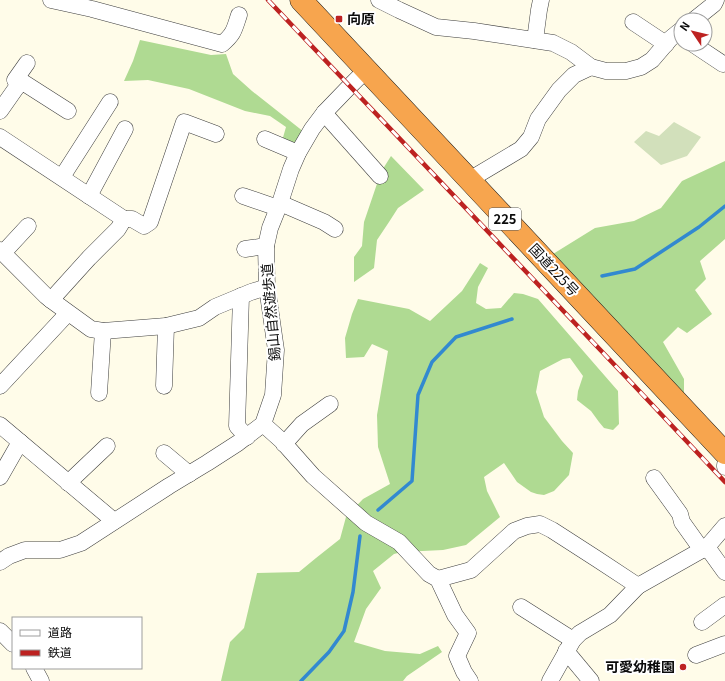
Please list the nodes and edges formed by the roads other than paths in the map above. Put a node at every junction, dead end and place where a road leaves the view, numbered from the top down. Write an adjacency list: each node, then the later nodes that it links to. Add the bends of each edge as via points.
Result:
1 (51, 0): 6 (street)
2 (300, 0): 17 (highway, 国道225号 / 225)
3 (379, 0): 12 (street, via 436,27)
4 (541, 0): 12 (street)
5 (716, 0): 7 (street)
6 (94, 5): 8 (street, via 222,44 230,37)
7 (704, 12)
8 (239, 15)
9 (633, 22): 10 (street)
10 (673, 34)
11 (673, 38): 16 (street, via 642,67 626,71 606,71)
12 (535, 40): 16 (street, via 553,43 571,52)
13 (706, 52): 15 (street)
14 (26, 63): 18 (street, via 15,80)
15 (723, 64)
16 (591, 67): 30 (street, via 574,75 560,90 538,119 531,137 521,149)
17 (366, 70): 22 (street, 錫山自然遊歩道); 30 (highway, 国道225号 / 225)
18 (18, 86): 20 (street); 21 (street, via 21,81)
19 (110, 102): 29 (street)
20 (0, 111)
21 (68, 111)
22 (324, 113): 27 (street, 錫山自然遊歩道); 28 (street)
23 (125, 129): 31 (street)
24 (216, 134): 34 (street, via 184,122 150,222 144,226 132,219)
25 (0, 137): 29 (street)
26 (265, 139): 27 (street)
27 (298, 153): 33 (street, 錫山自然遊歩道)
28 (380, 176)
29 (62, 177): 31 (street)
30 (468, 180): 57 (highway, 国道225号 / 225)
31 (89, 196): 34 (street)
32 (242, 196): 33 (street)
33 (279, 206): 36 (street, via 324,222); 37 (street, 錫山自然遊歩道)
34 (124, 219): 42 (street)
35 (28, 226): 39 (street)
36 (335, 229)
37 (266, 246): 38 (street); 40 (street, 錫山自然遊歩道)
38 (245, 249)
39 (2, 252): 42 (street)
40 (267, 287): 41 (street); 50 (street, 錫山自然遊歩道, via 276,350 273,395)
41 (241, 296): 44 (street, via 199,318); 52 (street, via 237,426)
42 (51, 300): 43 (street)
43 (68, 313): 45 (street, via 92,329); 46 (street)
44 (166, 326): 45 (street); 47 (street)
45 (108, 331): 48 (street)
46 (0, 386)
47 (164, 386)
48 (104, 392)
49 (330, 404): 54 (street, via 302,424)
50 (263, 424): 52 (street); 54 (street)
51 (0, 425): 53 (street)
52 (247, 437): 58 (street)
53 (20, 442): 59 (street); 61 (street)
54 (284, 444): 67 (street, via 313,476 366,523 399,542)
55 (107, 446): 61 (street)
56 (164, 452): 58 (street)
57 (725, 453)
58 (189, 474): 62 (street)
59 (0, 477)
60 (654, 478): 64 (street, via 680,514 682,522)
61 (68, 483): 62 (street)
62 (114, 521): 65 (street, via 81,543 60,550 25,550)
63 (725, 526): 64 (street)
64 (705, 549): 66 (street); 68 (street)
65 (0, 562)
66 (725, 572)
67 (438, 580): 68 (street, via 471,570 514,532 540,524); 79 (street, via 456,616 468,633 457,656)
68 (638, 586): 75 (street, via 610,615 580,633)
69 (725, 605): 71 (street)
70 (522, 607): 75 (street)
71 (702, 622)
72 (0, 631): 73 (street)
73 (12, 643)
74 (725, 644): 76 (street)
75 (569, 645): 80 (street); 81 (street)
76 (696, 654)
77 (35, 669): 78 (street)
78 (41, 681)
79 (470, 681)
80 (550, 681)
81 (591, 681)

